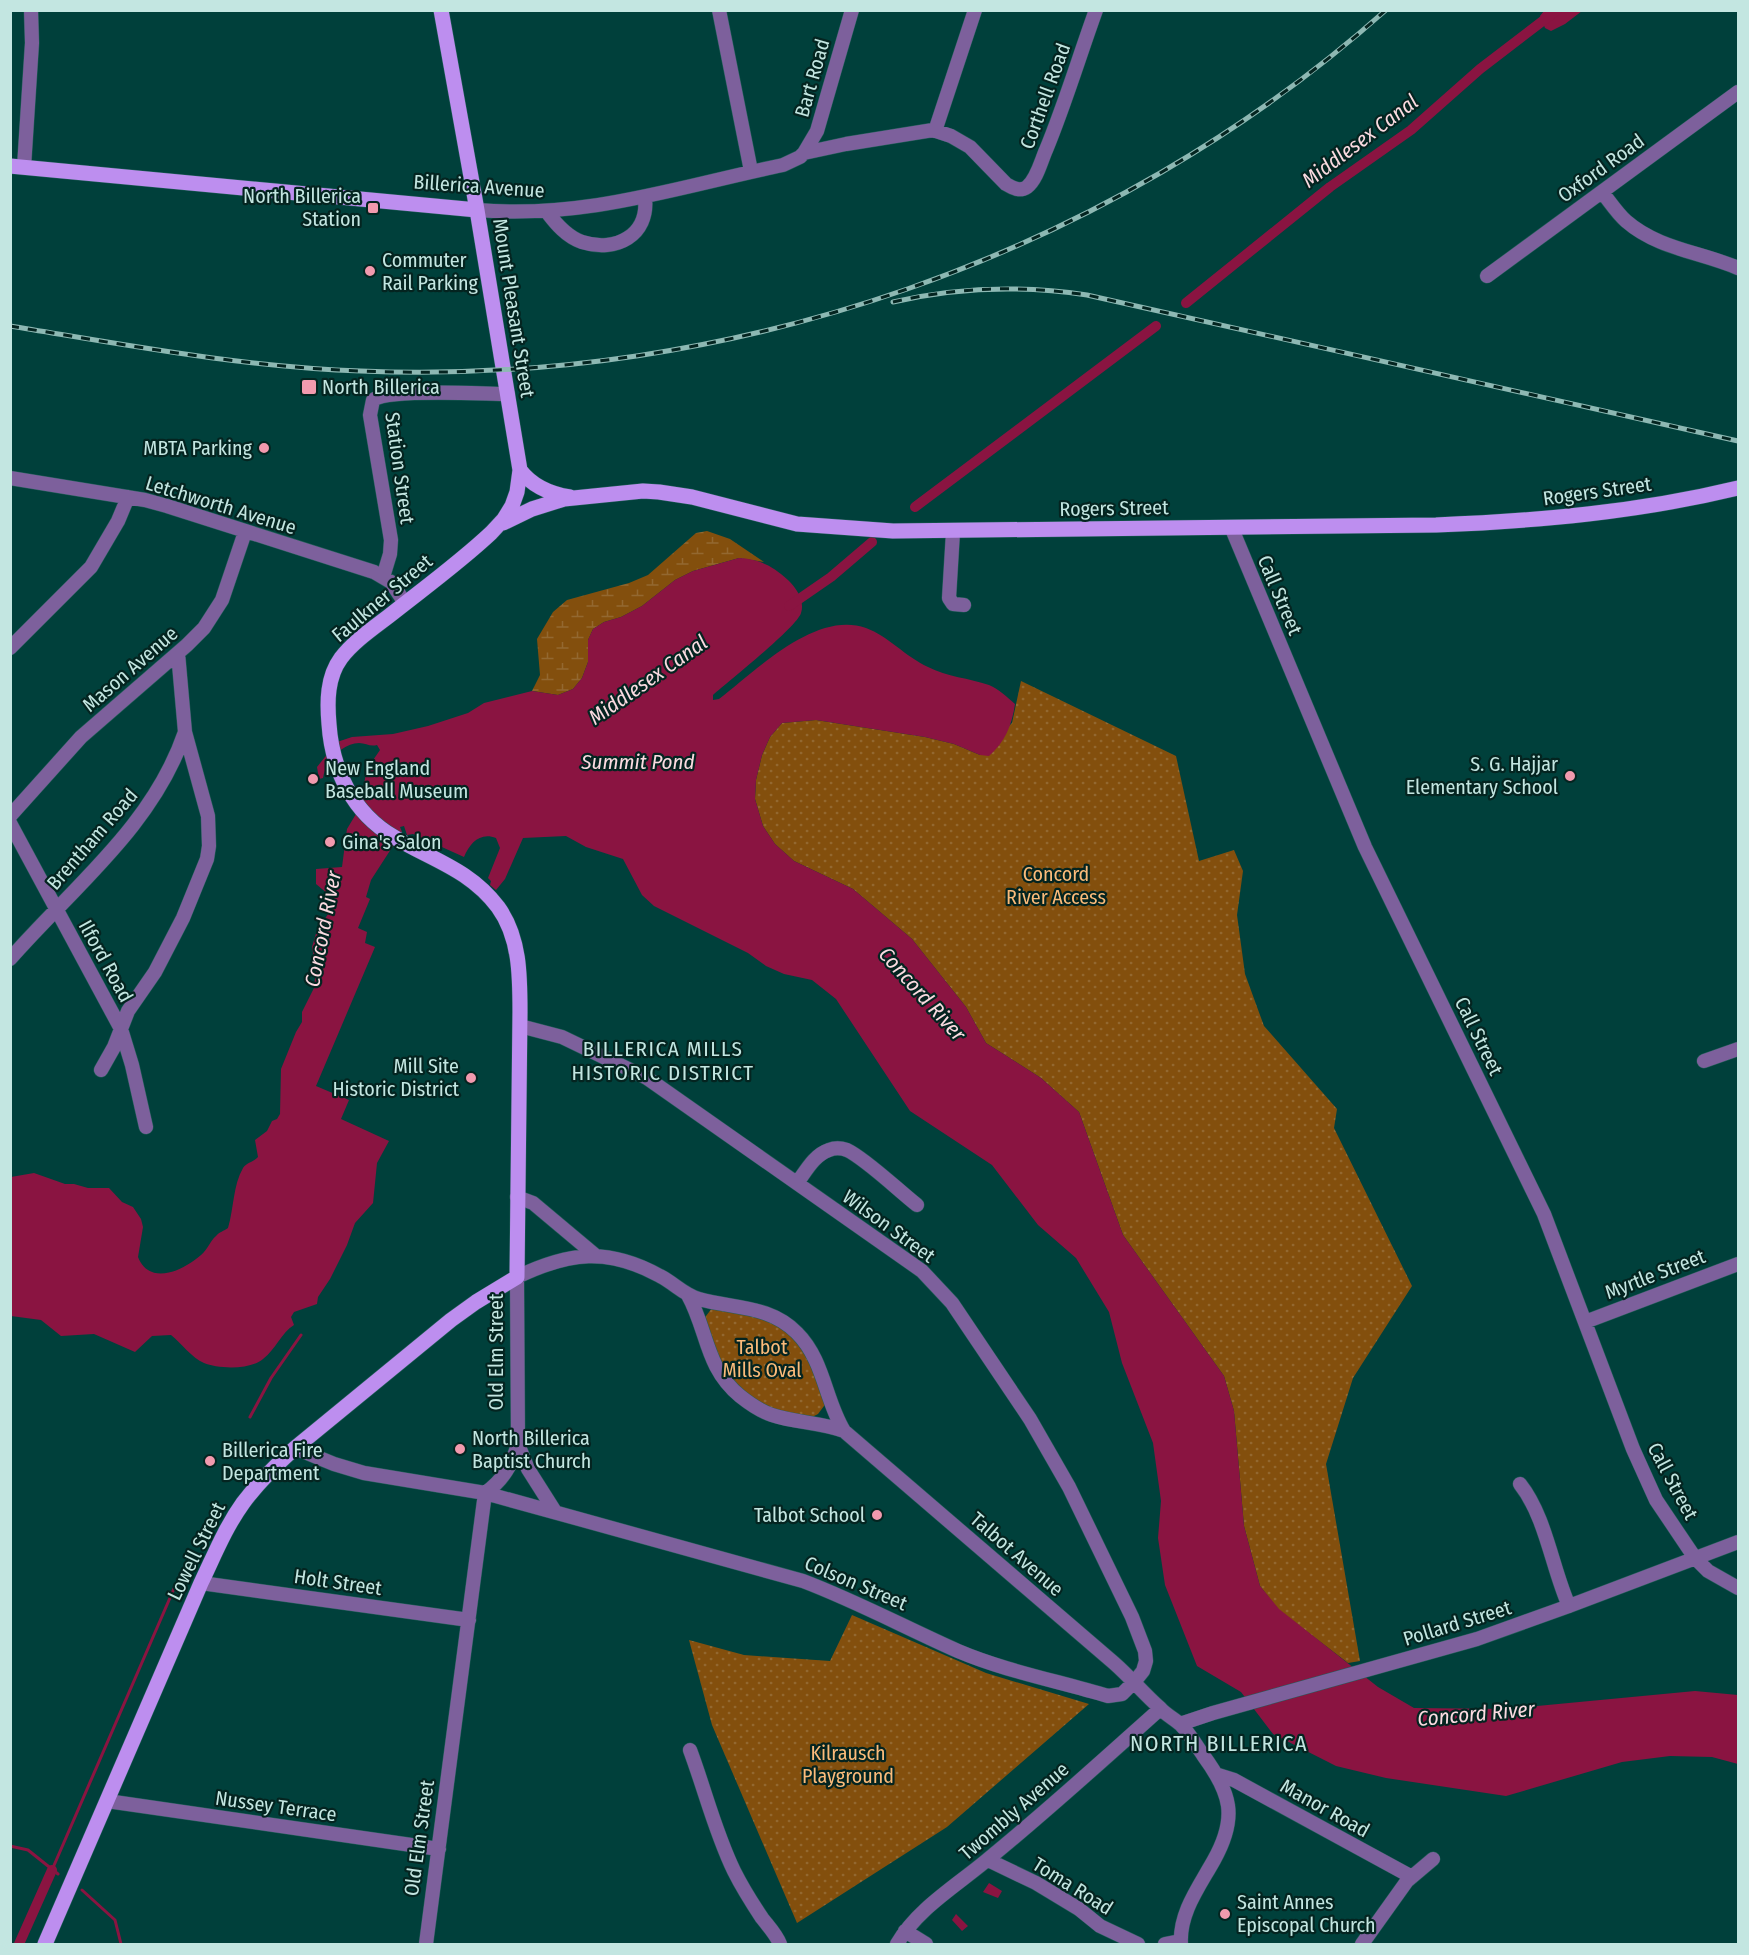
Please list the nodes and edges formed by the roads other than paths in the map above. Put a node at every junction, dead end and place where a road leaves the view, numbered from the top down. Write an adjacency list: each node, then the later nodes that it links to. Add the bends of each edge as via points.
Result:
1 (31, 10): 10 (street, via 32,43)
2 (441, 10): 15 (main road, Mount Pleasant Street)
3 (719, 10): 11 (street)
4 (852, 10): 9 (street, Bart Road, via 817,131)
5 (975, 10): 8 (street)
6 (1096, 10): 12 (street, Corthell Road, via 1037,173)
7 (1738, 92): 13 (street, Oxford Road)
8 (935, 131): 9 (street, Billerica Avenue); 12 (street, Billerica Avenue, via 951,135 970,147 1000,180)
9 (804, 153): 11 (street, Billerica Avenue, via 783,165)
10 (17, 167): 15 (main road, Billerica Avenue)
11 (751, 171): 14 (street, Billerica Avenue)
12 (1022, 189)
13 (1602, 192): 17 (street, via 1627,221 1653,238); 18 (street, Oxford Road)
14 (645, 198): 16 (street, Billerica Avenue); 16 (street, via 647,209 642,225 629,239 603,246 580,242 558,228)
15 (477, 210): 16 (street, Billerica Avenue); 19 (main road, Mount Pleasant Street)
16 (547, 212)
17 (1738, 268)
18 (1487, 276)
19 (508, 394): 20 (main road, Mount Pleasant Street); 29 (street, Station Street, via 400,393 373,400 370,416 391,540)
20 (520, 470): 24 (main road, via 546,490); 25 (main road, Mount Pleasant Street, via 515,499)
21 (10, 478): 23 (street, Letchworth Avenue)
22 (1738, 488): 26 (main road, Rogers Street, via 1628,510 1541,520)
23 (128, 497): 27 (street, Letchworth Avenue); 32 (street, via 91,567)
24 (573, 497): 25 (main road, Rogers Street, via 532,509); 28 (main road, Rogers Street, via 659,492 814,526)
25 (498, 527): 30 (main road, Faulkner Street)
26 (1232, 529): 28 (main road, Rogers Street); 53 (street, Call Street, via 1365,847 1544,1214)
27 (246, 532): 29 (street, Letchworth Avenue); 33 (street, Mason Avenue, via 218,607 199,634)
28 (953, 532): 31 (street, via 949,598 953,604)
29 (383, 577): 30 (street, Letchworth Avenue)
30 (405, 603): 37 (main road, Faulkner Street, via 349,649 335,668 328,704 333,753 342,780 358,807)
31 (964, 605)
32 (10, 648)
33 (178, 653): 34 (street); 35 (street, Mason Avenue, via 81,737)
34 (185, 732): 38 (street, Brentham Road, via 149,805); 41 (street, via 207,808 209,846 202,875 183,918)
35 (10, 816)
36 (10, 824): 38 (street, Ilford Road)
37 (397, 839): 40 (main road, Old Elm Street, via 460,871 500,909 516,950)
38 (58, 909): 39 (street, Brentham Road); 41 (street, Ilford Road)
39 (10, 958)
40 (520, 1026): 46 (street, Wilson Street, via 562,1037 647,1078); 47 (main road, Old Elm Street)
41 (121, 1029): 44 (street); 45 (street, Ilford Road)
42 (1738, 1049): 43 (street)
43 (1704, 1061)
44 (101, 1070)
45 (146, 1127)
46 (797, 1183): 48 (street, via 821,1153 840,1148 864,1162); 66 (street, Wilson Street, via 922,1271 952,1303 1030,1419 1103,1557 1144,1651 1143,1671)
47 (517, 1197): 49 (street, Talbot Avenue, via 533,1203); 51 (main road, Old Elm Street)
48 (917, 1205)
49 (595, 1255): 51 (street, Talbot Avenue, via 565,1258); 52 (street, Talbot Avenue, via 644,1267)
50 (1738, 1264): 53 (street, Myrtle Street)
51 (517, 1277): 55 (street, Old Elm Street); 56 (main road, Lowell Street, via 451,1320)
52 (688, 1295): 54 (street, Talbot Avenue, via 713,1363 738,1395 772,1415); 54 (street, Talbot Avenue, via 768,1313 795,1331 819,1368)
53 (1585, 1322): 61 (street, Call Street, via 1641,1468 1665,1514)
54 (844, 1431): 66 (street, Talbot Avenue)
55 (518, 1444): 58 (street, Old Elm Street, via 505,1474); 59 (street, via 528,1469)
56 (295, 1448): 58 (street, Colson Street, via 364,1473); 62 (main road, Lowell Street, via 243,1503)
57 (1521, 1484): 64 (street, via 1539,1519)
58 (485, 1493): 59 (street, Colson Street); 65 (street, Old Elm Street)
59 (554, 1510): 66 (street, Colson Street, via 803,1581 993,1663 1108,1696 1122,1694)
60 (1738, 1542): 61 (street, Pollard Street)
61 (1695, 1558): 63 (street, Call Street, via 1708,1571); 64 (street, Pollard Street)
62 (201, 1583): 65 (street, Holt Street); 71 (main road, Lowell Street)
63 (1738, 1588)
64 (1569, 1606): 68 (street, Pollard Street, via 1473,1640)
65 (469, 1620): 72 (street, Old Elm Street)
66 (1135, 1681): 67 (street, Talbot Avenue)
67 (1160, 1709): 68 (street); 74 (street, Twombly Avenue)
68 (1180, 1724): 70 (street)
69 (690, 1750): 80 (street, via 732,1865)
70 (1218, 1775): 75 (street, Manor Road, via 1234,1780); 77 (street, via 1228,1800 1227,1832 1187,1908)
71 (107, 1801): 72 (street, Nussey Terrace); 78 (main road, Lowell Street)
72 (439, 1849): 79 (street, Old Elm Street)
73 (1433, 1859): 75 (street)
74 (988, 1860): 76 (street, Twombly Avenue); 83 (street, Toma Road, via 1036,1883 1106,1930)
75 (1412, 1877): 85 (street)
76 (905, 1931): 81 (street, Twombly Avenue); 82 (street)
77 (1180, 1943): 84 (street)
78 (45, 1944)
79 (426, 1944)
80 (780, 1944)
81 (897, 1944)
82 (926, 1944)
83 (1138, 1944)
84 (1165, 1944)
85 (1362, 1944)

